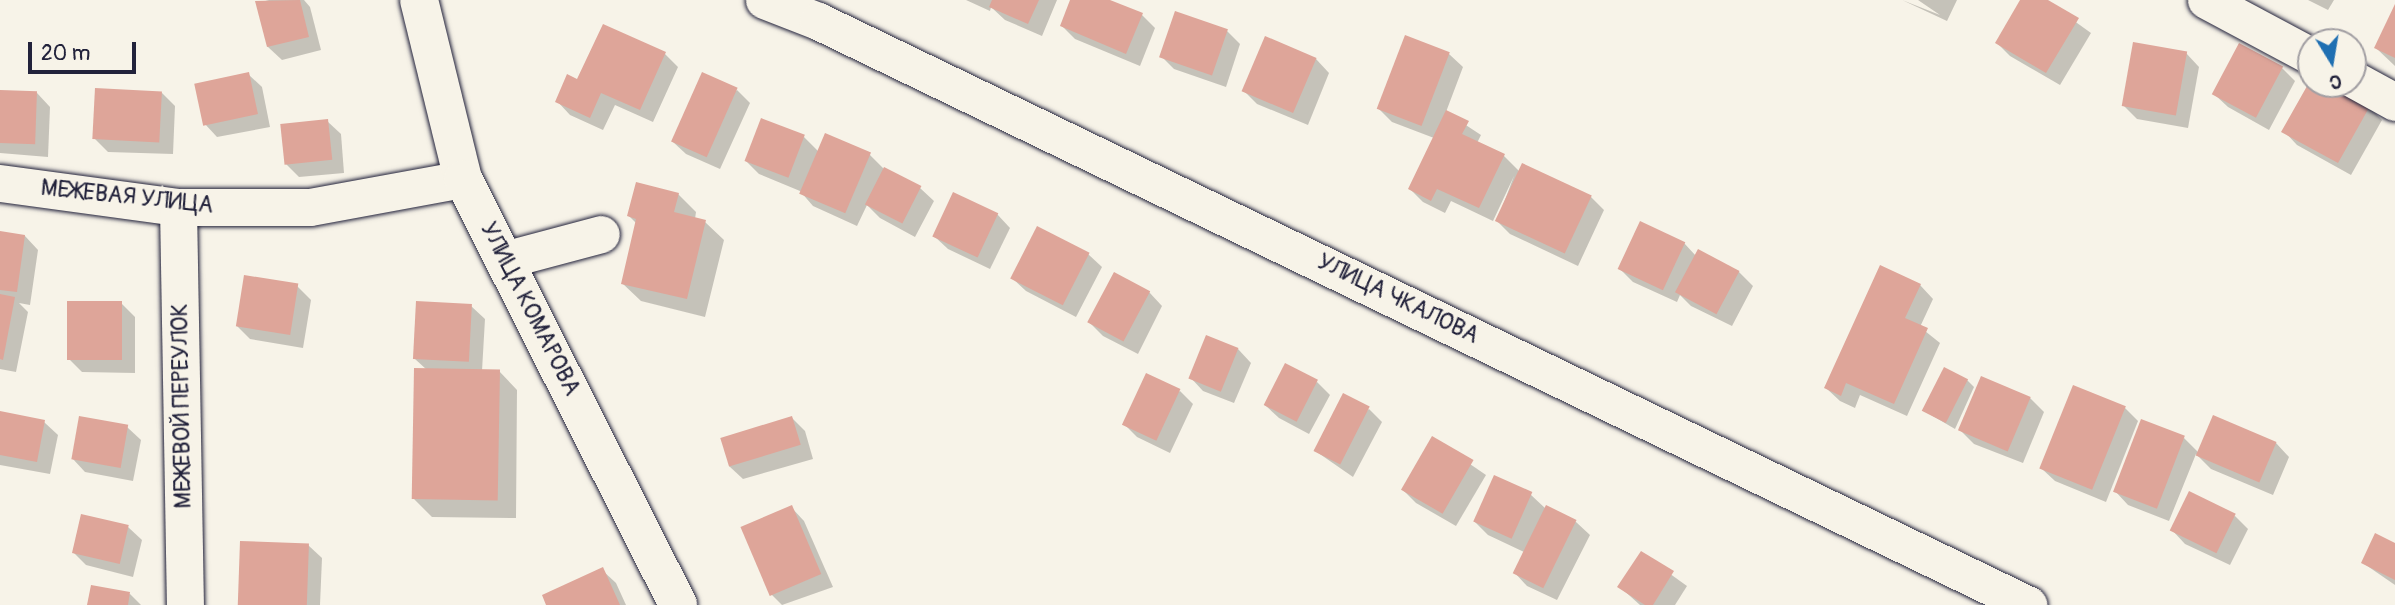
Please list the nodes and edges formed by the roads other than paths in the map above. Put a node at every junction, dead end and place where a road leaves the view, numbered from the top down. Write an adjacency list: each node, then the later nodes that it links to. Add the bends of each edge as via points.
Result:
1 (419, 0): 8 (main road, УЛИЦА КОМАРОВА)
2 (764, 0): 4 (street, УЛИЦА ЧКАЛОВА)
3 (2206, 0): 5 (street)
4 (822, 11): 15 (street, УЛИЦА ЧКАЛОВА)
5 (2297, 49)
6 (2367, 87): 7 (street)
7 (2395, 102)
8 (463, 179): 10 (street, МЕЖЕВАЯ УЛИЦА, via 310,207); 12 (main road, УЛИЦА КОМАРОВА)
9 (0, 183): 10 (street, МЕЖЕВАЯ УЛИЦА)
10 (178, 207): 13 (street, МЕЖЕВОЙ ПЕРЕУЛОК)
11 (601, 234): 12 (street)
12 (507, 259): 14 (main road, УЛИЦА КОМАРОВА)
13 (185, 605)
14 (678, 605)
15 (2029, 605)

